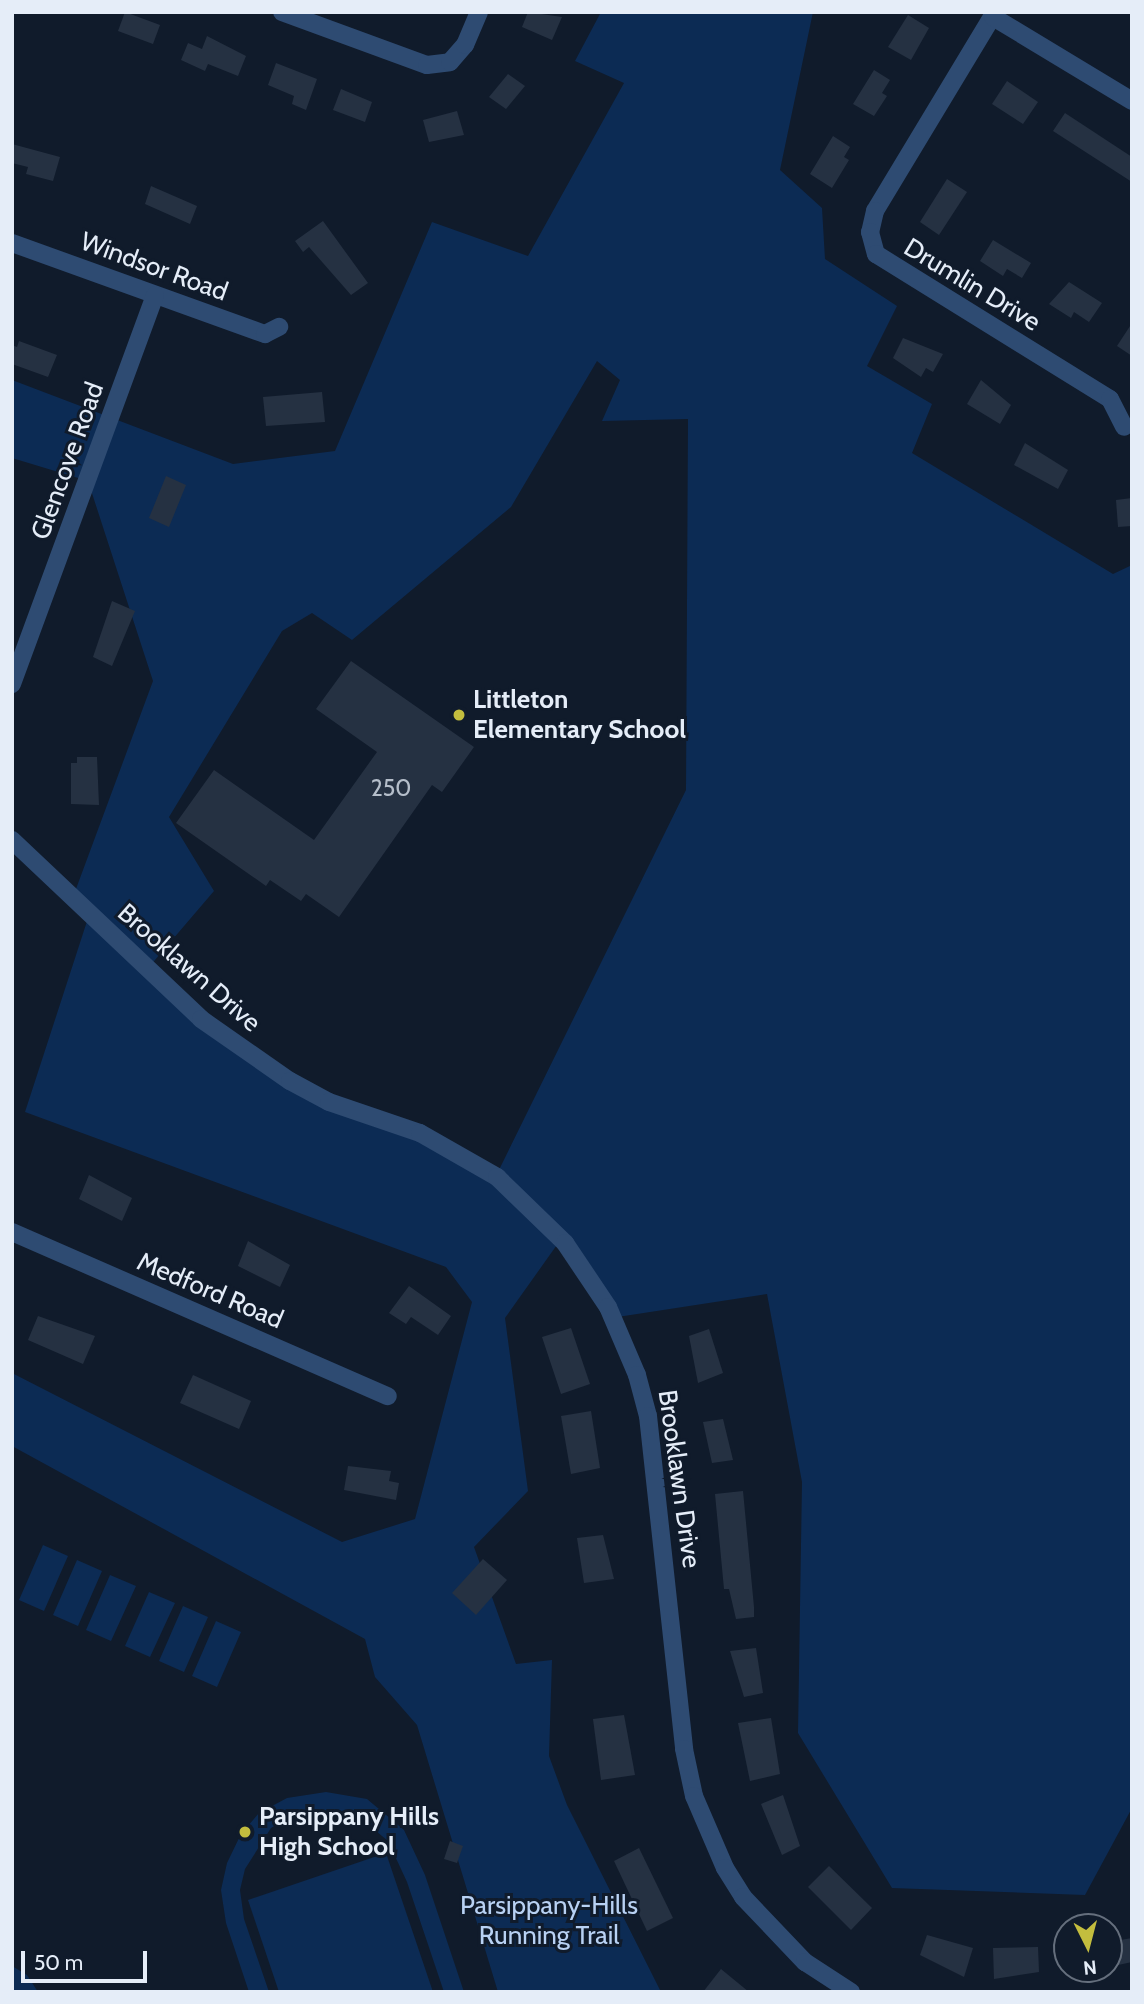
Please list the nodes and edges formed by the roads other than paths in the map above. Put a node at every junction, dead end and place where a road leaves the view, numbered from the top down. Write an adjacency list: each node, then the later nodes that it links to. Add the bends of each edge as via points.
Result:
1 (282, 12): 2 (street, via 427,65 450,62 465,45)
2 (479, 12)
3 (994, 14): 4 (street); 8 (street, Drumlin Drive, via 875,211 870,232 876,254 1110,399)
4 (1132, 102)
5 (12, 243): 6 (street, Windsor Road)
6 (155, 295): 7 (street, Windsor Road, via 265,334); 9 (street, Glencove Road)
7 (279, 327)
8 (1124, 427)
9 (12, 684)
10 (12, 840): 13 (street, Brooklawn Drive, via 211,1027 329,1102 420,1133 457,1152 497,1177 565,1243 608,1307 637,1375 648,1416 684,1749 694,1796 724,1868 743,1897 805,1962)
11 (12, 1232): 12 (street, Medford Road)
12 (388, 1396)
13 (851, 1992)

